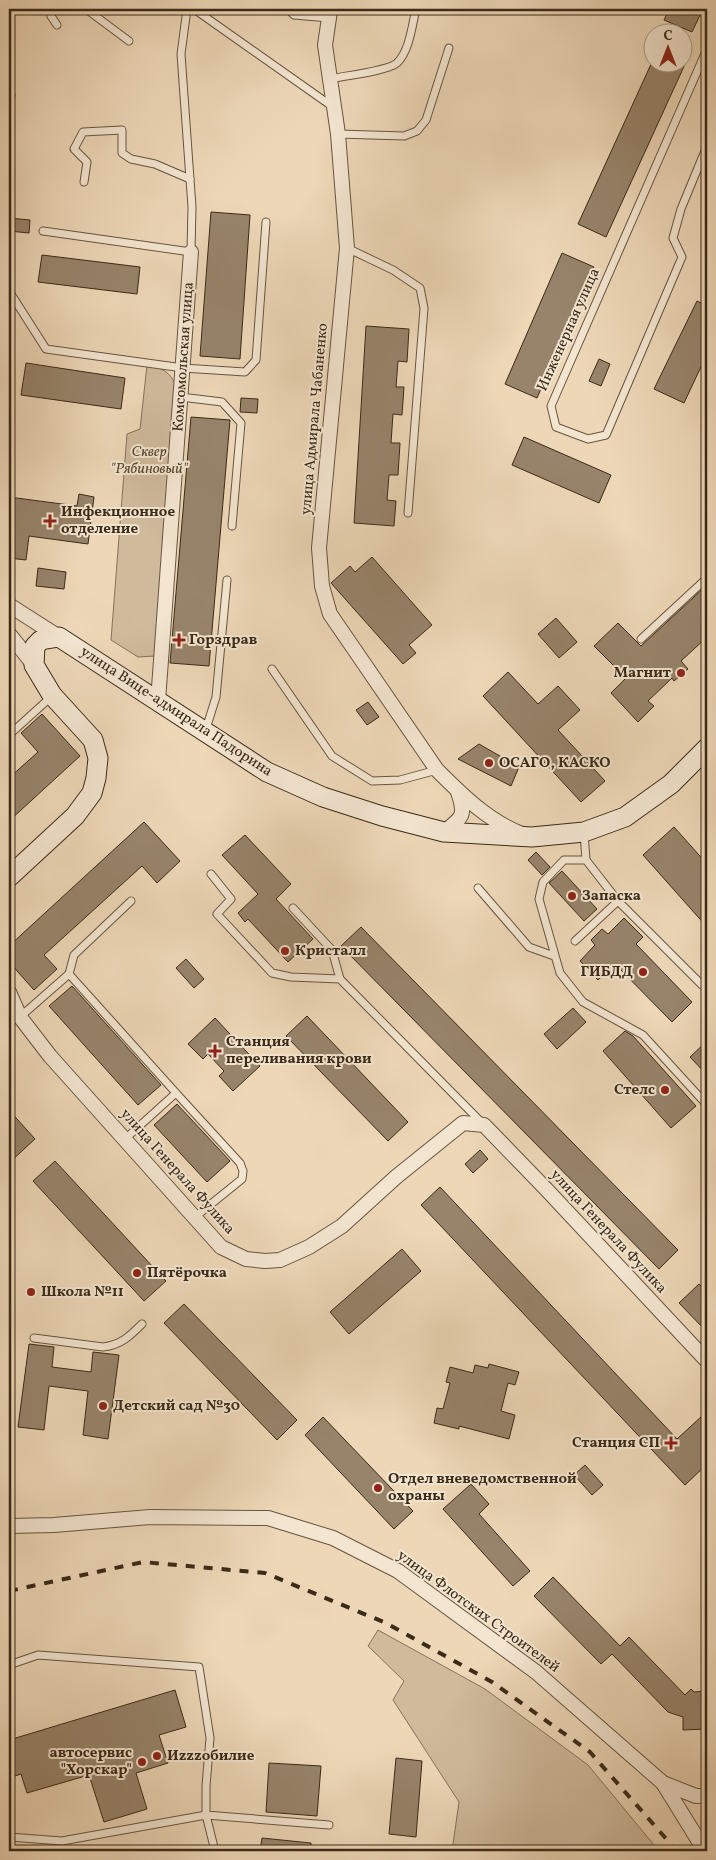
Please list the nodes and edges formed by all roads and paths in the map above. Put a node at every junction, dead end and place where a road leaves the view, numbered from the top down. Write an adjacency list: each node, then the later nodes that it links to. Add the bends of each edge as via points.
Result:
1 (50, 9): 8 (lane)
2 (86, 9): 9 (lane)
3 (187, 9): 18 (lane, via 181,54)
4 (194, 9): 14 (lane)
5 (288, 9): 7 (lane, via 294,15)
6 (416, 9): 12 (lane, via 406,48 396,64)
7 (329, 11): 12 (street, улица Адмирала Чабаненко, via 325,45)
8 (57, 25)
9 (129, 41)
10 (450, 48): 16 (lane, via 426,120 418,131 404,136)
11 (707, 49): 17 (lane, Инженерная улица, via 551,406 556,427 588,439 606,435 682,257 673,238 681,209)
12 (329, 79): 14 (street, улица Адмирала Чабаненко)
13 (9, 91): 15 (lane)
14 (333, 107): 16 (street, улица Адмирала Чабаненко)
15 (9, 111)
16 (338, 134): 22 (street, улица Адмирала Чабаненко)
17 (707, 146)
18 (190, 179): 19 (lane, via 122,153 122,130 83,132 74,149 87,162); 23 (lane)
19 (84, 182)
20 (266, 222): 25 (lane, via 256,360 246,372)
21 (43, 231): 23 (lane)
22 (347, 248): 27 (lane, via 393,270 420,288 424,308); 42 (street, улица Адмирала Чабаненко, via 319,548 322,586 330,614)
23 (191, 252): 25 (street, Комсомольская улица)
24 (9, 291): 25 (lane, via 46,349)
25 (183, 368): 26 (street, Комсомольская улица)
26 (181, 397): 28 (lane, via 222,402 241,423); 38 (street, Комсомольская улица)
27 (408, 514)
28 (232, 526)
29 (707, 578): 34 (lane)
30 (227, 580): 39 (lane, via 216,697)
31 (9, 605): 33 (street)
32 (9, 634): 35 (street)
33 (59, 637): 35 (street, via 40,640 34,646); 38 (street, улица Вице-адмирала Падорина)
34 (641, 638)
35 (34, 665): 37 (street)
36 (272, 669): 42 (lane, via 332,756 372,781 400,780)
37 (52, 695): 40 (lane); 49 (street, via 93,740 98,758 96,778 92,793 75,816)
38 (158, 701): 39 (street, улица Вице-адмирала Падорина)
39 (205, 732): 44 (street, улица Вице-адмирала Падорина, via 267,772 323,797)
40 (9, 735)
41 (707, 748): 45 (street, улица Вице-адмирала Падорина, via 671,784 625,817)
42 (437, 770): 43 (street, улица Адмирала Чабаненко)
43 (458, 791): 44 (street, via 463,808 460,819); 46 (street, улица Адмирала Чабаненко, via 487,815 513,831)
44 (444, 832): 46 (street, улица Вице-адмирала Падорина)
45 (584, 832): 46 (street, улица Вице-адмирала Падорина); 47 (lane)
46 (532, 837)
47 (586, 860): 52 (lane); 55 (lane, via 564,860 543,882 539,899)
48 (211, 874): 57 (lane, via 231,898 217,914 272,973 291,978)
49 (9, 877)
50 (478, 888): 55 (lane, via 530,947)
51 (131, 901): 56 (lane, via 74,955)
52 (618, 901): 54 (lane); 58 (lane)
53 (293, 908): 57 (lane, via 332,950)
54 (575, 941)
55 (554, 956): 62 (lane, via 560,973 583,1002 643,1035)
56 (69, 974): 60 (lane); 61 (lane)
57 (340, 980): 63 (lane, улица Генерала Фулика)
58 (702, 985)
59 (9, 992): 60 (street, улица Генерала Фулика)
60 (20, 1017): 64 (street, улица Генерала Фулика, via 50,1056)
61 (176, 1093): 64 (lane); 65 (lane, via 240,1163 243,1171 242,1179)
62 (707, 1105)
63 (484, 1125): 65 (street, улица Генерала Фулика, via 463,1123 342,1226 280,1260 246,1258 221,1247); 68 (street, улица Генерала Фулика)
64 (125, 1139): 65 (street, улица Генерала Фулика)
65 (195, 1217)
66 (142, 1324): 67 (lane, via 125,1340 112,1346)
67 (34, 1338)
68 (707, 1362)
69 (9, 1526): 71 (street, улица Флотских Строителей, via 150,1517 268,1518 333,1538 398,1570 536,1672)
70 (9, 1665): 73 (lane, via 38,1655 199,1667 210,1738)
71 (662, 1783): 72 (street, улица Флотских Строителей, via 696,1796); 77 (street, улица Флотских Строителей)
72 (707, 1796)
73 (206, 1815): 74 (lane); 75 (lane, via 62,1841); 76 (lane)
74 (329, 1825)
75 (9, 1837)
76 (215, 1851)
77 (705, 1851)

